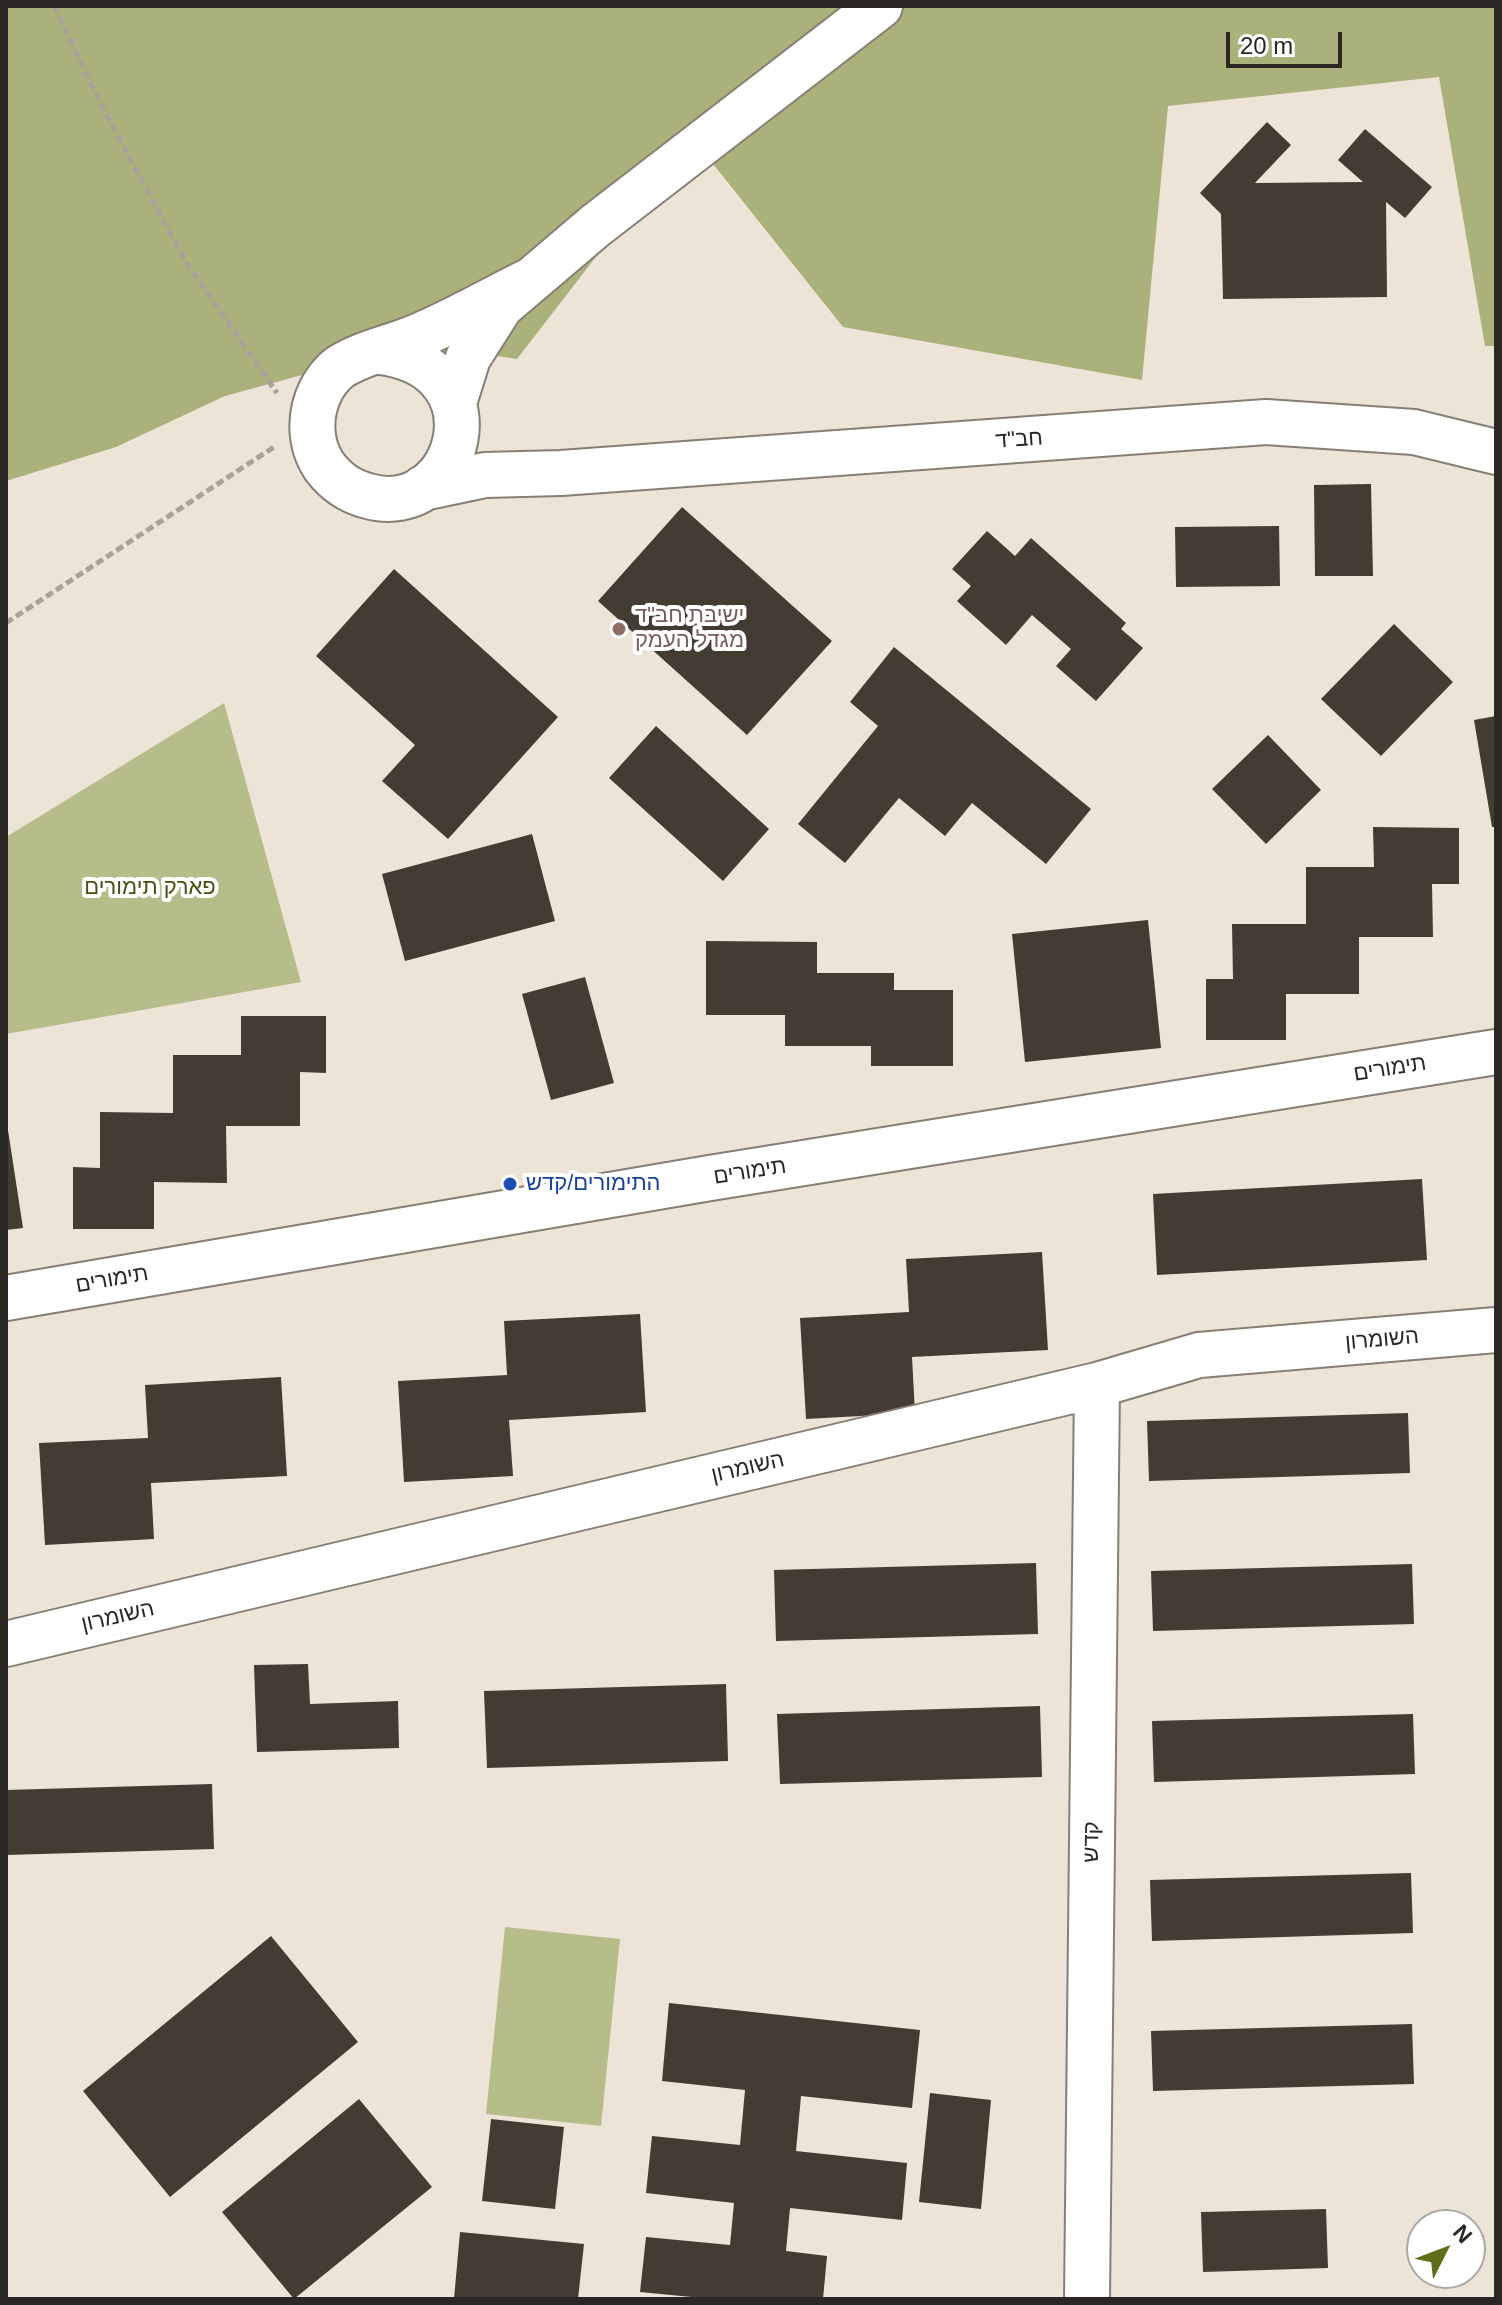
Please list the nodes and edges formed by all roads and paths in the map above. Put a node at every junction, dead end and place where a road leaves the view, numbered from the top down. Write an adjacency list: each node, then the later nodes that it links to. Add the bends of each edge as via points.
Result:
1 (54, 6): 5 (path, via 184,259)
2 (880, 6): 3 (street)
3 (529, 281): 4 (street); 6 (street, via 482,330 459,378)
4 (380, 352): 6 (street, via 426,365 443,381); 10 (street, via 336,370 322,388 313,410 312,434 319,457 332,477 352,491 400,497)
5 (283, 402)
6 (455, 409): 9 (street, חב"ד, via 481,443); 10 (street, via 454,451 442,472)
7 (276, 446): 11 (path)
8 (1496, 452): 9 (street, חב"ד, via 1414,432 1266,422)
9 (541, 471): 10 (street, חב"ד, via 485,475)
10 (423, 488)
11 (6, 623)
12 (1496, 1052): 13 (street, תימורים)
13 (6, 1298)
14 (1496, 1330): 15 (street, השומרון, via 1199,1355)
15 (1097, 1385): 16 (street, השומרון); 17 (street, קדש)
16 (6, 1644)
17 (1087, 2299)

